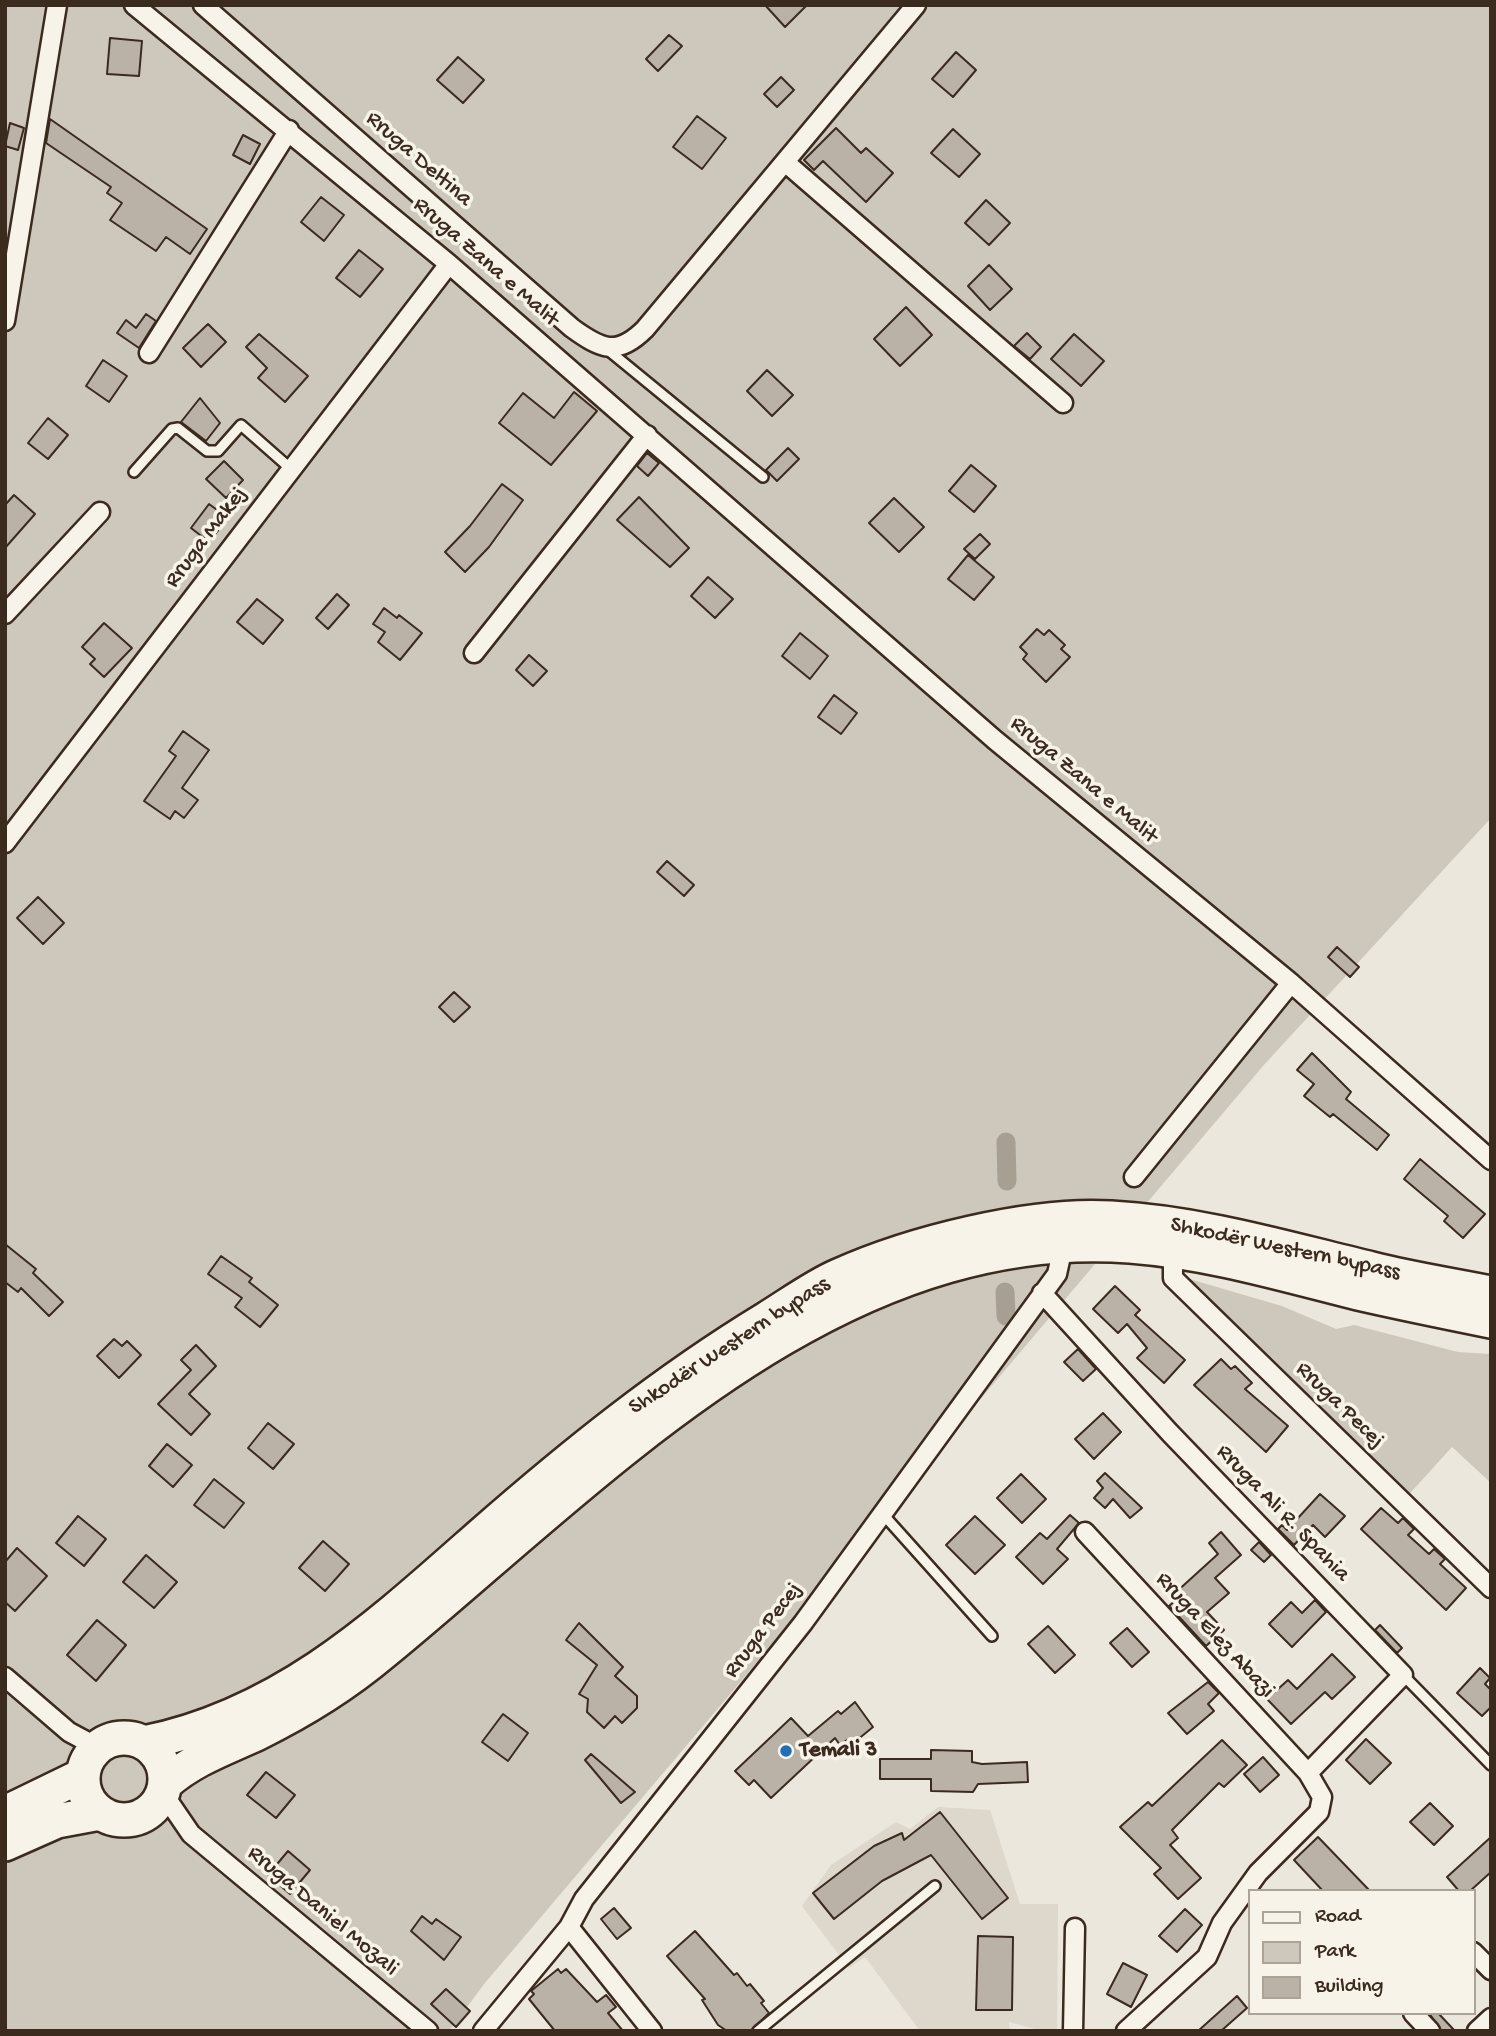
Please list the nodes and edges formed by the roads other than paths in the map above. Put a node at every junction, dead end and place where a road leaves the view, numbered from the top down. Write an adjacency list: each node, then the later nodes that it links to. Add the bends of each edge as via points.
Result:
1 (57, 5): 8 (street)
2 (134, 5): 5 (street, Rruga Zana e Malit)
3 (203, 5): 9 (street, Rruga Deltina, via 572,328)
4 (916, 5): 6 (street)
5 (289, 130): 7 (street, Rruga Zana e Malit); 10 (street)
6 (785, 162): 9 (street, via 645,329 624,346); 11 (street)
7 (449, 264): 12 (street, Rruga Zana e Malit); 13 (street, Rruga Makej)
8 (5, 321)
9 (604, 347): 15 (lane, Rruga Deltina)
10 (149, 353)
11 (1063, 403)
12 (647, 435): 18 (street); 20 (street, Rruga Zana e Malit, via 995,740)
13 (291, 469): 14 (lane, via 241,425 218,451 207,451 178,428 172,429); 19 (street, Rruga Makej)
14 (134, 472)
15 (764, 477)
16 (100, 512): 17 (street)
17 (5, 614)
18 (474, 653)
19 (5, 843)
20 (1291, 984): 21 (street, Rruga Zana e Malit); 22 (street)
21 (1491, 1160)
22 (1134, 1177)
23 (1063, 1247): 24 (highway, Shkodër Western bypass); 25 (street, Rruga Pecej, via 1057,1274); 38 (highway, Shkodër Western bypass, via 1035,1248 934,1270 867,1296 790,1335 650,1428 344,1683 288,1718 201,1758)
24 (1173, 1251): 27 (highway, Shkodër Western bypass); 30 (street, Rruga Pecej, via 1173,1278)
25 (1042, 1293): 28 (street, Rruga Pecej); 32 (street, Rruga Ali R. Spahia)
26 (1491, 1293): 34 (highway, Shkodër Western bypass, via 1205,1228 1107,1217 1017,1223 931,1244 837,1276 649,1396 540,1483 346,1651 299,1682 187,1734)
27 (1491, 1321)
28 (881, 1512): 31 (lane); 43 (street, Rruga Pecej, via 803,1623 584,1899)
29 (1085, 1532): 37 (street, Rruga Elez Abazi)
30 (1491, 1588)
31 (992, 1636)
32 (1404, 1675): 36 (lane, Rruga Ali R. Spahia); 37 (street)
33 (5, 1677): 35 (street)
34 (144, 1742): 35 (highway, Shkodër Western bypass, via 117,1738); 38 (highway, via 160,1758)
35 (83, 1754): 39 (highway, Shkodër Western bypass); 40 (highway, via 86,1796)
36 (1491, 1765)
37 (1308, 1773): 54 (street, Rruga Elez Abazi, via 1322,1797 1319,1812 1258,1873 1222,1923 1207,1957)
38 (161, 1794): 40 (highway, Shkodër Western bypass, via 131,1820); 49 (street, Rruga Daniel Mozali, via 186,1830)
39 (5, 1812)
40 (100, 1813): 41 (highway, Shkodër Western bypass, via 57,1821)
41 (5, 1844)
42 (935, 1886): 52 (lane)
43 (569, 1927): 50 (street, Rruga Pecej); 51 (street)
44 (1075, 1928): 53 (street)
45 (1475, 1954): 46 (street)
46 (1491, 1970)
47 (1415, 2015): 55 (street)
48 (1491, 2018): 56 (street)
49 (428, 2031)
50 (483, 2031)
51 (652, 2031)
52 (758, 2031)
53 (1073, 2031)
54 (1126, 2031)
55 (1430, 2031)
56 (1477, 2031)

